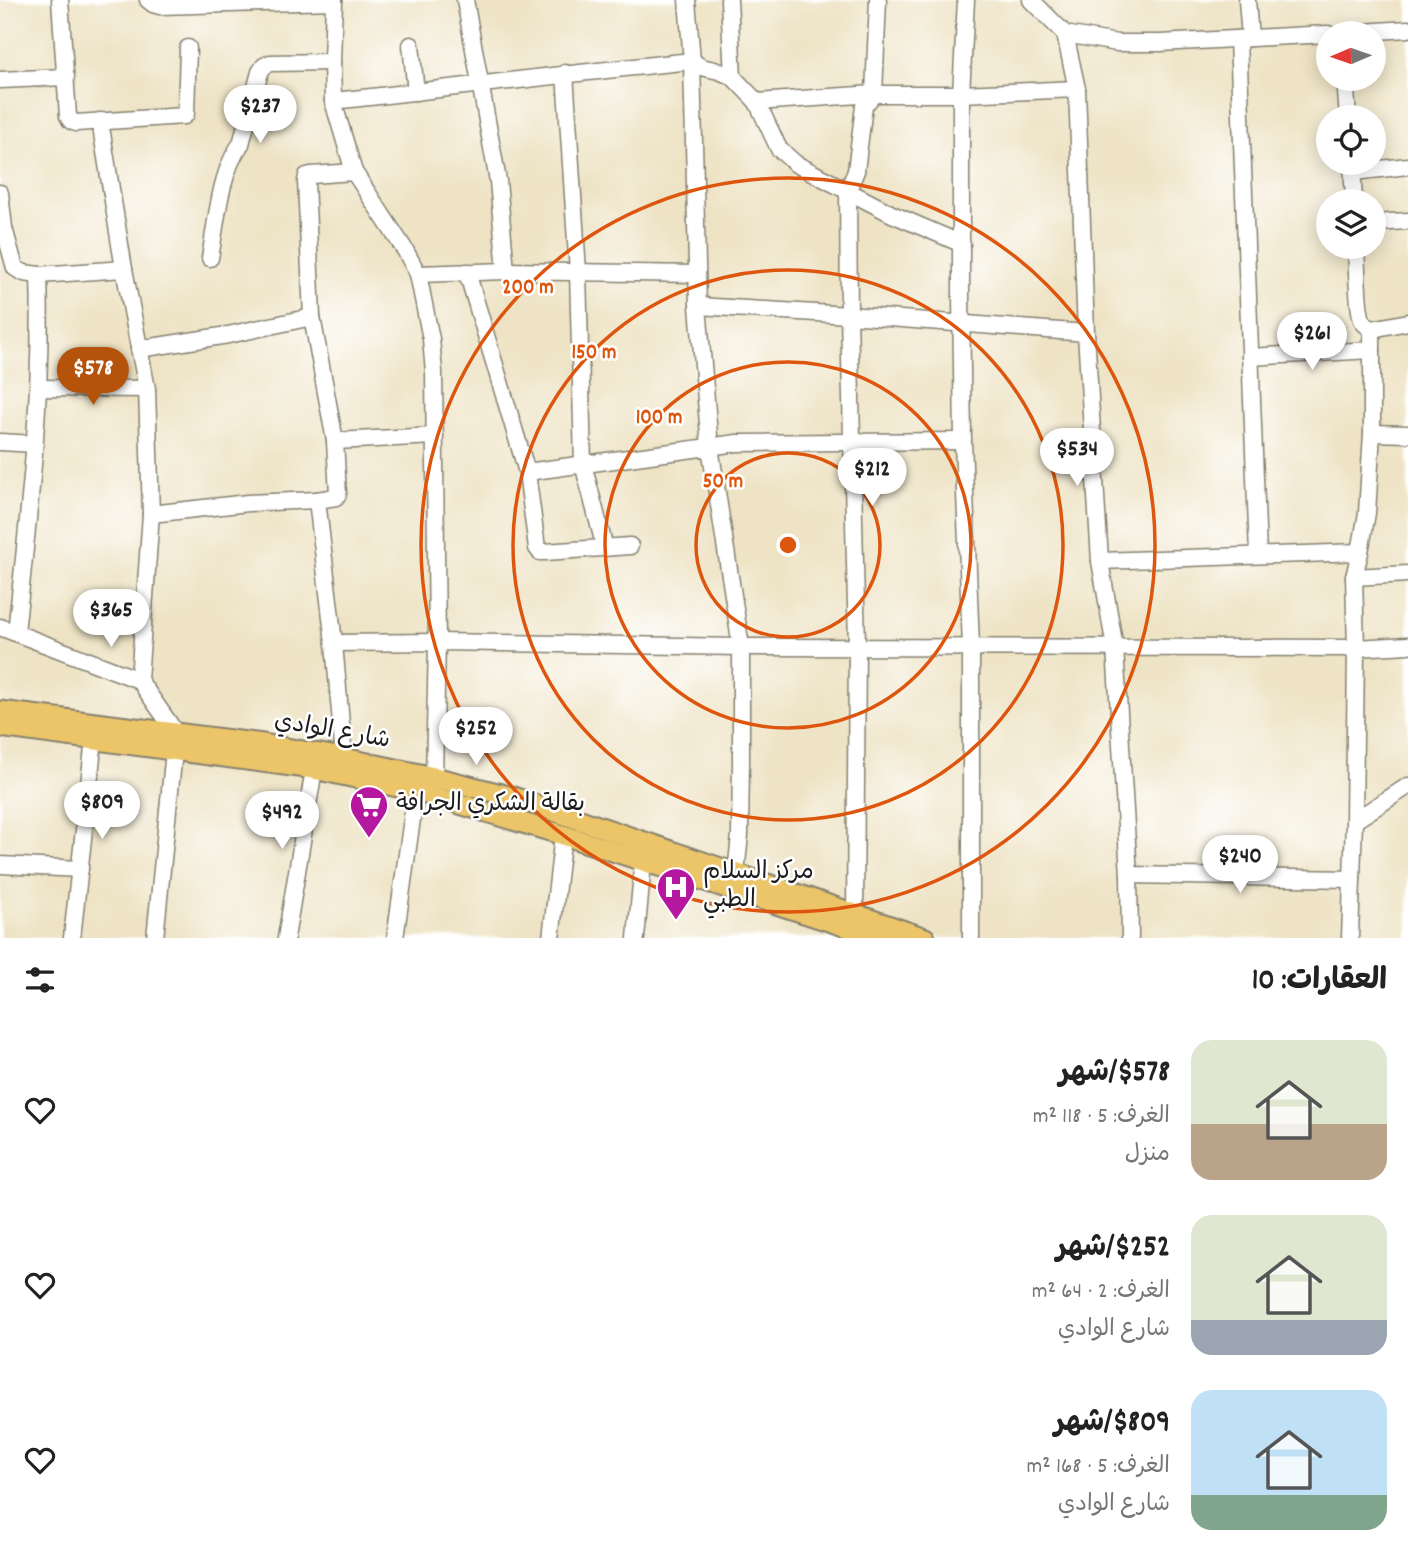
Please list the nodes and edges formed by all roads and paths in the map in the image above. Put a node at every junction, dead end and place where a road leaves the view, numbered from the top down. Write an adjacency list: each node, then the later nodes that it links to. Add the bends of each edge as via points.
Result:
1 (60, 0): 21 (street)
2 (148, 0): 10 (street, via 160,6)
3 (465, 0): 24 (street)
4 (687, 0): 18 (street)
5 (729, 0): 22 (street)
6 (878, 0): 27 (street)
7 (966, 0): 28 (street)
8 (1031, 0): 13 (street)
9 (1247, 0): 15 (street)
10 (334, 1): 19 (street)
11 (1408, 29): 12 (street)
12 (1386, 30)
13 (1065, 34): 15 (street, via 1117,43); 25 (street)
14 (1316, 35): 15 (street)
15 (1244, 38): 59 (street)
16 (411, 45): 26 (street)
17 (188, 48): 31 (street, via 184,116)
18 (692, 61): 20 (street); 22 (street); 48 (street)
19 (332, 62): 29 (street); 41 (street, via 270,63 260,72 241,144 222,187)
20 (565, 73): 24 (street); 46 (street)
21 (65, 77): 23 (street); 31 (street, via 71,121)
22 (733, 77): 30 (street)
23 (0, 80)
24 (480, 85): 26 (street); 44 (street, via 498,181)
25 (1077, 89): 28 (street); 56 (street)
26 (416, 92): 29 (street)
27 (874, 94): 28 (street); 30 (street); 35 (street, via 864,106 856,171)
28 (961, 94): 40 (street)
29 (333, 101): 34 (street)
30 (757, 102): 35 (street, via 786,157)
31 (100, 121): 43 (street)
32 (1386, 166): 33 (street)
33 (1408, 166)
34 (354, 172): 47 (street); 52 (street, via 307,176)
35 (848, 190): 40 (street); 51 (street)
36 (0, 193): 39 (street)
37 (1408, 222): 38 (street)
38 (1386, 223)
39 (2, 228): 49 (street, via 15,268)
40 (962, 244): 54 (street)
41 (210, 258)
42 (1357, 259): 55 (street, via 1362,318)
43 (124, 269): 49 (street); 57 (street)
44 (506, 271): 45 (street); 46 (street)
45 (467, 272): 47 (street); 72 (street)
46 (578, 272): 48 (street); 71 (street)
47 (418, 274): 64 (street, via 434,372)
48 (697, 274): 50 (street)
49 (39, 275): 60 (street)
50 (698, 306): 51 (street); 70 (street)
51 (849, 315): 54 (street); 65 (street)
52 (312, 317): 57 (street); 66 (street)
53 (1408, 322): 55 (street)
54 (961, 323): 56 (street); 67 (street)
55 (1372, 329): 58 (street)
56 (1086, 333): 79 (street)
57 (139, 349): 61 (street)
58 (1372, 350): 59 (street); 62 (street)
59 (1250, 357): 78 (street)
60 (39, 388): 61 (street); 69 (street)
61 (147, 389): 74 (street)
62 (1372, 433): 63 (street); 77 (street)
63 (1408, 434)
64 (435, 436): 66 (street); 84 (street)
65 (852, 440): 67 (street); 70 (street); 87 (street)
66 (335, 441): 73 (street, via 338,494)
67 (963, 441): 89 (street)
68 (0, 442): 69 (street)
69 (35, 444): 83 (street)
70 (710, 447): 71 (street); 88 (street)
71 (583, 464): 72 (street); 76 (street)
72 (527, 472): 76 (street, via 540,552)
73 (317, 500): 74 (street); 85 (street)
74 (151, 514): 92 (street)
75 (629, 546): 76 (street)
76 (605, 548)
77 (1360, 552): 78 (street); 81 (street)
78 (1258, 555): 79 (street)
79 (1100, 561): 90 (street)
80 (1408, 574): 81 (street)
81 (1354, 577): 91 (street)
82 (0, 627): 83 (street)
83 (16, 632): 92 (street)
84 (437, 642): 85 (street); 88 (street); 99 (street)
85 (334, 643): 97 (street)
86 (1408, 645): 91 (street)
87 (856, 646): 88 (street); 89 (street); 110 (street)
88 (741, 647): 107 (street)
89 (971, 647): 90 (street); 119 (street)
90 (1115, 648): 91 (street); 108 (street)
91 (1356, 648): 102 (street)
92 (139, 680): 96 (street)
93 (0, 711): 96 (main road, شارع الوادي)
94 (0, 727): 95 (main road, شارع الوادي)
95 (94, 740): 96 (main road, شارع الوادي); 106 (street)
96 (175, 742): 97 (main road, شارع الوادي, via 263,744); 98 (main road, شارع الوادي); 112 (street)
97 (344, 758): 99 (main road, شارع الوادي)
98 (314, 769): 101 (main road, شارع الوادي); 113 (street)
99 (434, 777): 107 (main road, شارع الوادي, via 513,797)
100 (1408, 786): 102 (street)
101 (416, 791): 103 (main road, شارع الوادي); 114 (street)
102 (1354, 821): 109 (street)
103 (563, 835): 104 (main road, شارع الوادي); 115 (street)
104 (643, 862): 116 (street); 117 (main road, شارع الوادي)
105 (0, 865): 106 (street)
106 (80, 869): 111 (street)
107 (736, 873): 110 (main road, شارع الوادي)
108 (1129, 875): 109 (street); 120 (street)
109 (1352, 879): 121 (street)
110 (855, 914): 118 (main road, شارع الوادي)
111 (72, 938)
112 (155, 938)
113 (286, 938)
114 (395, 938)
115 (551, 938)
116 (636, 938)
117 (881, 938)
118 (925, 938)
119 (971, 938)
120 (1130, 938)
121 (1350, 938)

